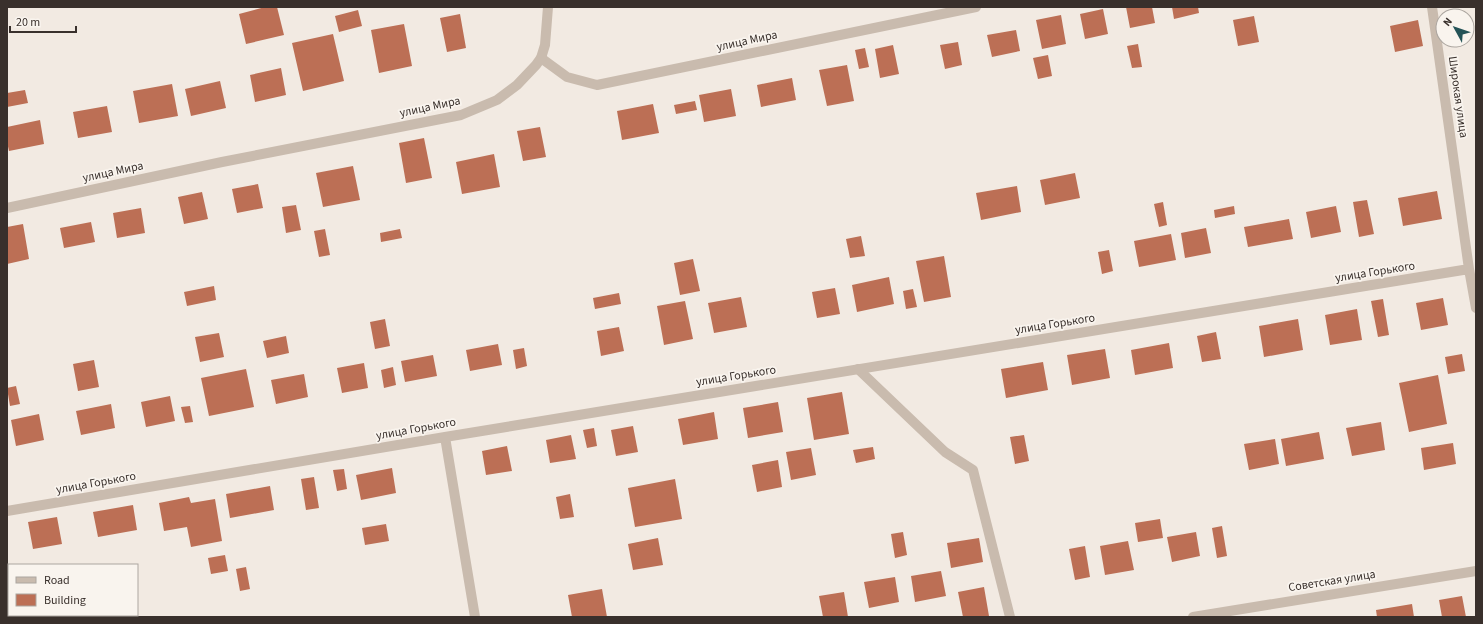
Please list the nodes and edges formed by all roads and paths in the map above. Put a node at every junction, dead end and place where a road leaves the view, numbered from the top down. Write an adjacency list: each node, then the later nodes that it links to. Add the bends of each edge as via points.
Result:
1 (548, 7): 4 (street, via 545,45)
2 (976, 7): 4 (street, улица Мира, via 597,85 567,77)
3 (1432, 7): 6 (street, Широкая улица)
4 (538, 62): 5 (street, улица Мира, via 517,86 497,100 461,115 230,160)
5 (7, 208)
6 (1469, 269): 7 (street, Широкая улица); 8 (street, улица Горького)
7 (1476, 308)
8 (858, 369): 9 (street, улица Горького); 13 (street, via 945,452 973,470)
9 (445, 437): 10 (street, улица Горького); 12 (street)
10 (7, 511)
11 (1476, 571): 14 (street, Советская улица)
12 (475, 617)
13 (1010, 617)
14 (1193, 617)

